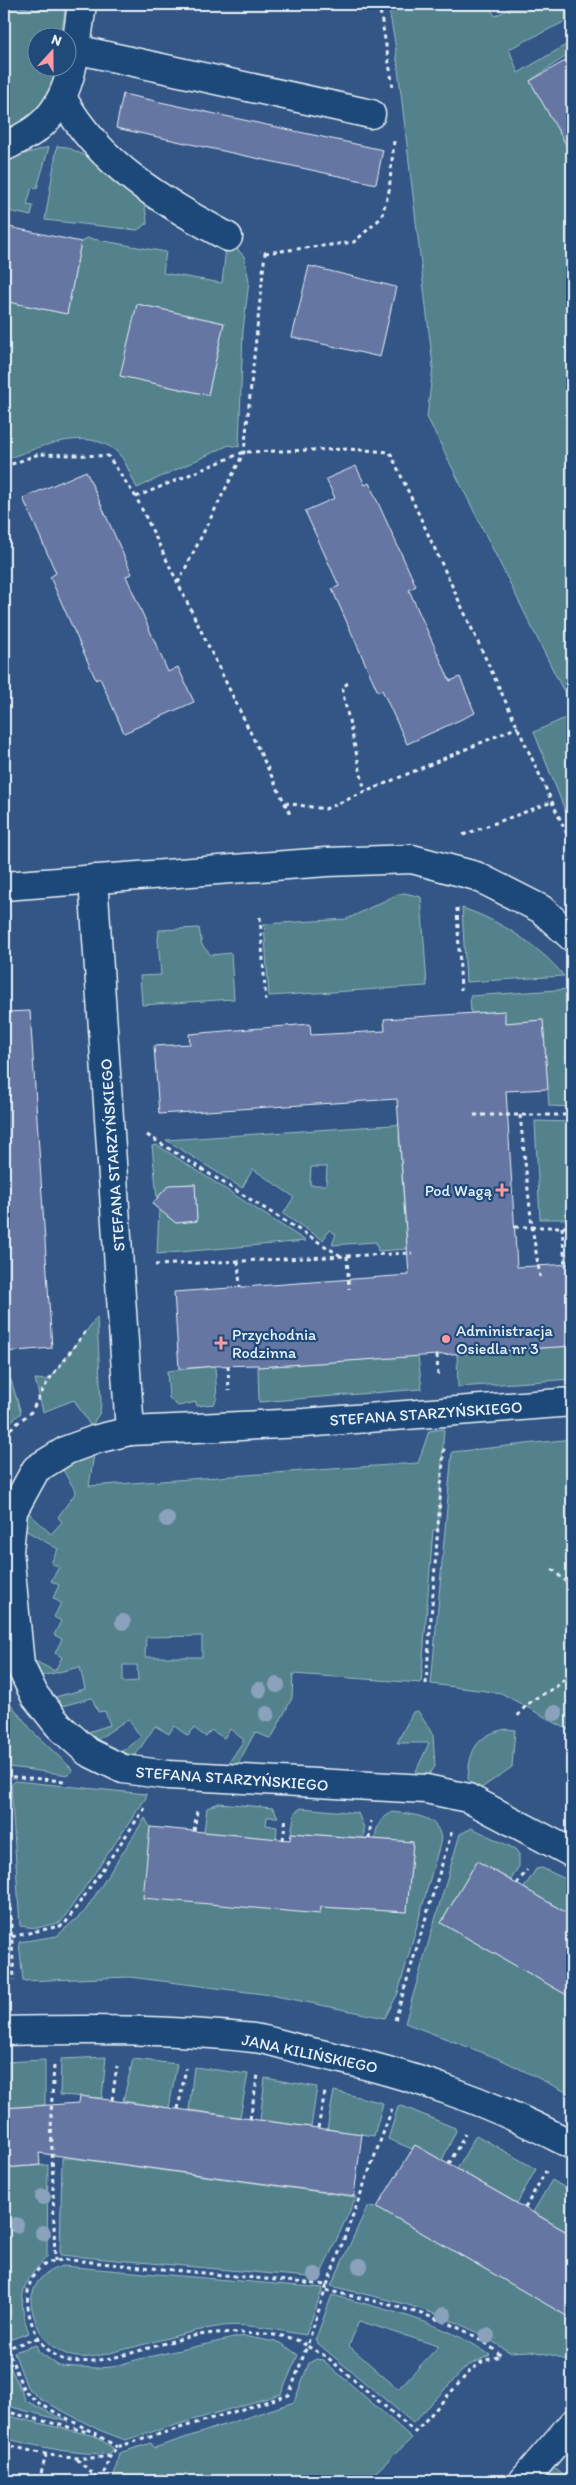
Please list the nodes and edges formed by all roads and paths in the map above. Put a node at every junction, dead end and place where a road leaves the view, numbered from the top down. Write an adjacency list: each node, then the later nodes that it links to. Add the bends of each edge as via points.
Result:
1 (82, 4): 3 (street)
2 (379, 4): 6 (path)
3 (78, 30)
4 (78, 51): 8 (street)
5 (68, 78): 7 (street)
6 (393, 91)
7 (63, 99): 10 (street, via 44,123); 11 (street, via 76,123 133,180 173,208)
8 (371, 114)
9 (394, 138): 12 (path, via 389,191 381,218 354,242)
10 (4, 147)
11 (228, 237): 12 (path)
12 (265, 253): 13 (path)
13 (244, 452): 15 (path); 16 (path); 18 (path, via 349,449 390,452)
14 (4, 467): 15 (path, via 38,454 108,456)
15 (136, 496): 16 (path)
16 (178, 583): 21 (path)
17 (348, 683): 19 (path, via 343,687 343,694)
18 (518, 727): 19 (path); 20 (path)
19 (365, 792): 21 (path, via 325,809)
20 (552, 802): 24 (path); 26 (path)
21 (285, 803): 22 (path)
22 (290, 814)
23 (4, 823): 25 (path)
24 (462, 835)
25 (10, 836)
26 (572, 845)
27 (93, 879): 28 (street); 31 (street, via 412,859 476,876 541,909); 55 (street, STEFANA STARZYŃSKIEGO)
28 (4, 886)
29 (456, 898): 32 (path)
30 (260, 917): 33 (path)
31 (572, 937)
32 (461, 990)
33 (266, 1003)
34 (474, 1115): 35 (path)
35 (520, 1115): 36 (path); 39 (path)
36 (572, 1115)
37 (146, 1135): 43 (path)
38 (515, 1227): 39 (path)
39 (532, 1227): 40 (path); 48 (path)
40 (562, 1227): 41 (path); 47 (path)
41 (572, 1227)
42 (412, 1253): 44 (path)
43 (341, 1256): 44 (path); 45 (path)
44 (347, 1256): 50 (path)
45 (238, 1261): 46 (path); 49 (path)
46 (154, 1265)
47 (565, 1265)
48 (540, 1277)
49 (240, 1287)
50 (350, 1289)
51 (91, 1325): 56 (path, via 48,1380 31,1412)
52 (228, 1366): 53 (path)
53 (229, 1392)
54 (572, 1402): 55 (street, STEFANA STARZYŃSKIEGO, via 304,1422)
55 (130, 1430): 68 (street, STEFANA STARZYŃSKIEGO, via 66,1450 36,1469 13,1511 9,1551 20,1665 35,1696 59,1726 88,1752 123,1769 198,1778 426,1790 468,1798)
56 (4, 1434)
57 (444, 1458): 61 (path)
58 (552, 1569): 59 (path)
59 (572, 1587)
60 (572, 1662): 62 (path, via 568,1677 562,1683 533,1700)
61 (426, 1684)
62 (518, 1716)
63 (4, 1776): 64 (path)
64 (68, 1781)
65 (4, 1796): 69 (path)
66 (146, 1806): 71 (path, via 64,1926)
67 (453, 1828): 73 (path)
68 (572, 1853)
69 (5, 1857): 71 (path)
70 (4, 1936): 71 (path)
71 (11, 1937): 72 (path)
72 (14, 1980)
73 (395, 2020)
74 (4, 2031): 86 (street, JANA KILIŃSKIEGO, via 177,2031 256,2038 372,2065 444,2088 520,2118)
75 (55, 2059): 90 (path, via 51,2114)
76 (118, 2061): 80 (path)
77 (186, 2066): 82 (path)
78 (259, 2067): 83 (path)
79 (325, 2089): 84 (path)
80 (112, 2100)
81 (393, 2107): 91 (path)
82 (178, 2109)
83 (250, 2119)
84 (318, 2128)
85 (465, 2133): 87 (path)
86 (572, 2145)
87 (449, 2164)
88 (548, 2167): 89 (path)
89 (525, 2208)
90 (55, 2261): 91 (path); 94 (path, via 34,2276 27,2300)
91 (327, 2284): 92 (path)
92 (325, 2290): 95 (path); 95 (path, via 416,2311 477,2339 501,2356 483,2361 470,2371 415,2432 327,2357)
93 (4, 2337): 96 (path)
94 (38, 2338): 95 (path, via 54,2357 70,2361 94,2361 199,2334 271,2335 301,2341); 96 (path)
95 (307, 2346): 101 (path, via 288,2396)
96 (7, 2348): 99 (path, via 24,2391 40,2404)
97 (4, 2411): 99 (path)
98 (572, 2424): 107 (street)
99 (96, 2434): 101 (path)
100 (4, 2444): 102 (path)
101 (117, 2447): 103 (path)
102 (46, 2456): 104 (path); 105 (path)
103 (110, 2456): 104 (path); 106 (path)
104 (77, 2459): 106 (path)
105 (39, 2481)
106 (100, 2481)
107 (522, 2481)

